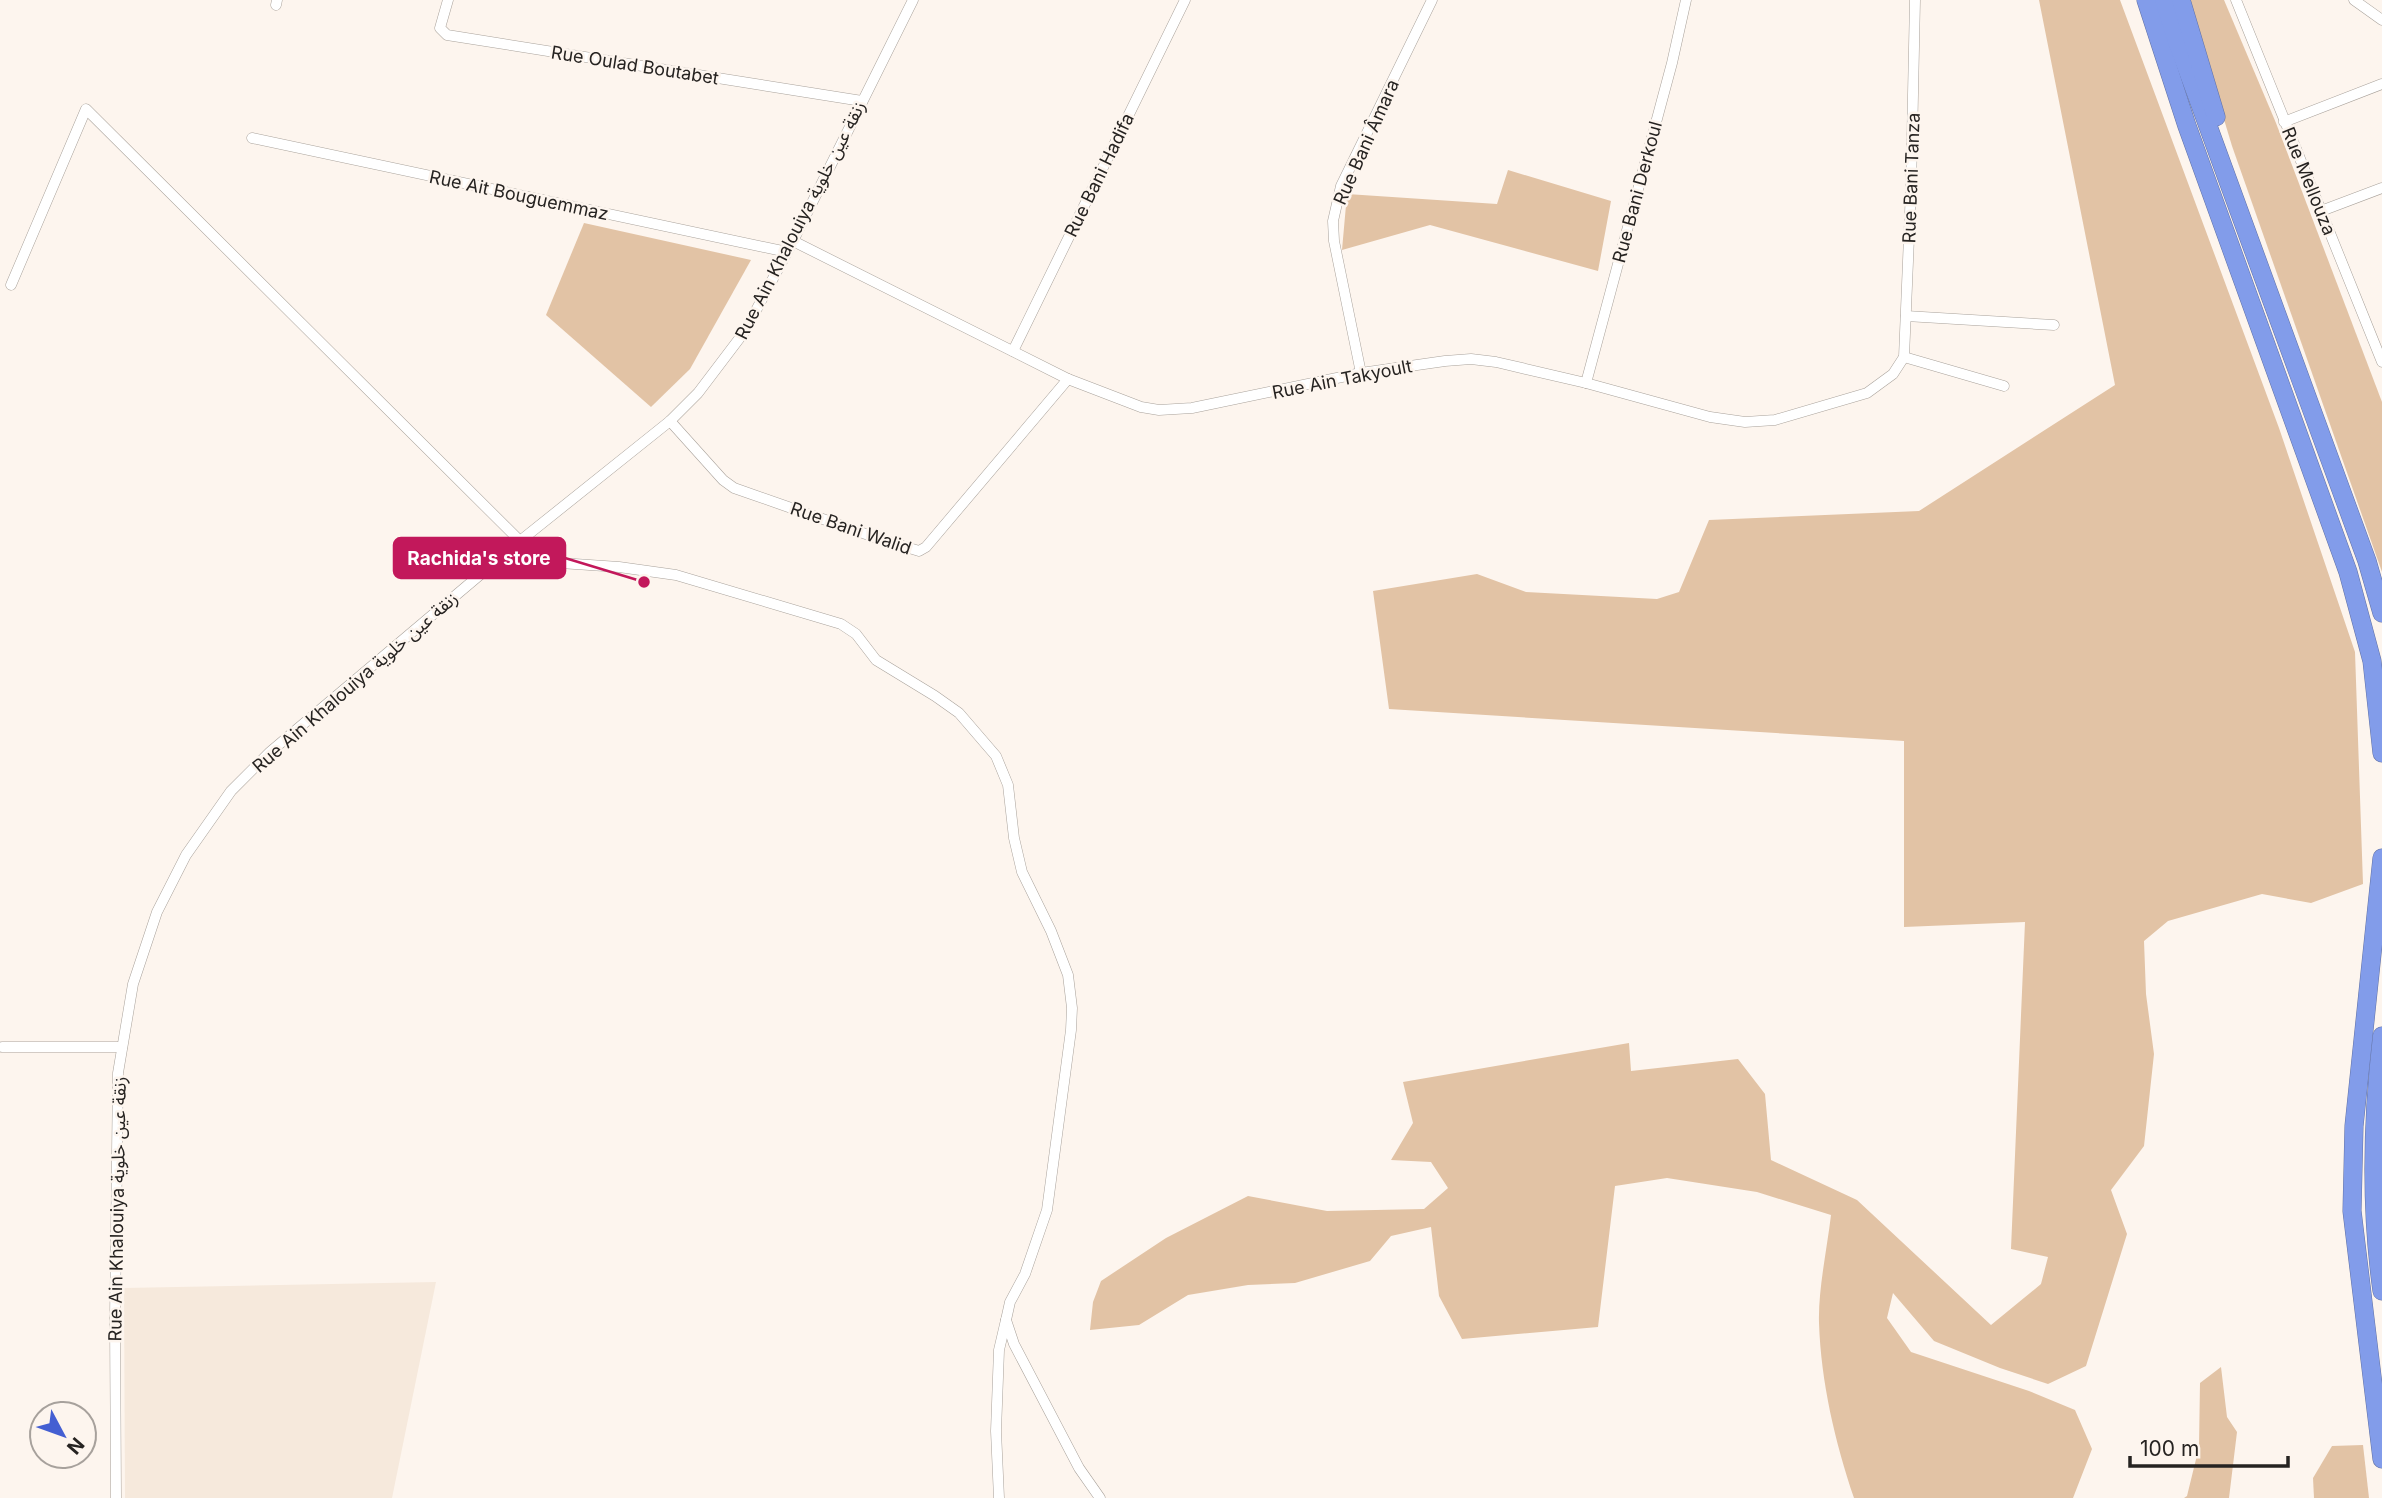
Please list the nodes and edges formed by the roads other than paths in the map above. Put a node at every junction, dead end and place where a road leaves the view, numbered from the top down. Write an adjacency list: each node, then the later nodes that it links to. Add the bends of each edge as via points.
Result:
1 (448, 0): 14 (street, Rue Oulad Boutabet, via 440,28 447,35)
2 (913, 0): 14 (street, Rue Ain Khalouiya زنقة عين خلوية)
3 (1185, 0): 25 (street, Rue Bani Hadifa)
4 (1433, 0): 28 (street, Rue Bani Âmara, via 1335,204 1334,241)
5 (1686, 0): 30 (street, Rue Bani Derkoul)
6 (1915, 0): 23 (street, Rue Bani Tanza)
7 (2146, 0): 35 (highway, via 2348,572 2372,661)
8 (2164, 0): 20 (highway)
9 (2181, 0): 20 (highway, via 2243,199)
10 (2236, 0): 15 (street, Rue Mellouza)
11 (2354, 0): 12 (street)
12 (2382, 20)
13 (2382, 84): 15 (street)
14 (862, 102): 19 (street, Rue Ain Khalouiya زنقة عين خلوية)
15 (2284, 122): 18 (street, Rue Mellouza)
16 (252, 138): 21 (street, Rue Ait Bouguemmaz)
17 (2382, 188): 18 (street)
18 (2321, 211): 27 (street, Rue Mellouza)
19 (793, 241): 21 (street, Rue Ain Khalouiya زنقة عين خلوية); 25 (street, Rue Ain Takyoult)
20 (2250, 242): 34 (highway)
21 (787, 252): 32 (street, Rue Ain Khalouiya زنقة عين خلوية, via 745,331 698,393)
22 (11, 285): 33 (street, via 86,109)
23 (1906, 316): 24 (street); 26 (street, Rue Bani Tanza)
24 (2054, 325)
25 (1013, 351): 29 (street, Rue Ain Takyoult)
26 (1904, 357): 30 (street, Rue Ain Takyoult, via 1893,374 1867,393 1775,420 1710,417); 31 (street)
27 (2382, 362)
28 (1361, 373): 29 (street, Rue Ain Takyoult, via 1192,408 1159,410); 30 (street, Rue Ain Takyoult, via 1471,359)
29 (1068, 379): 32 (street, Rue Bani Walid, via 926,547 916,551 734,488)
30 (1586, 383)
31 (2004, 386)
32 (670, 421): 33 (street, Rue Ain Khalouiya زنقة عين خلوية)
33 (520, 541): 39 (street, Rue Ain Khalouiya زنقة عين خلوية, via 270,752 232,791 186,855 157,912 133,984); 41 (street, via 531,561 676,575 841,624 856,634 876,660 959,713 996,756 1008,785 1022,872 1052,931 1068,975 1072,1008 1047,1210)
34 (2382, 613)
35 (2382, 753)
36 (2382, 858): 42 (highway, via 2354,1126 2352,1211)
37 (2382, 1037): 40 (highway, via 2372,1186)
38 (2, 1047): 39 (street)
39 (121, 1047): 43 (street, Rue Ain Khalouiya زنقة عين خلوية)
40 (2382, 1290)
41 (1006, 1320): 44 (street, via 999,1350); 45 (street, via 1079,1468)
42 (2382, 1458)
43 (116, 1498)
44 (999, 1498)
45 (1100, 1498)

